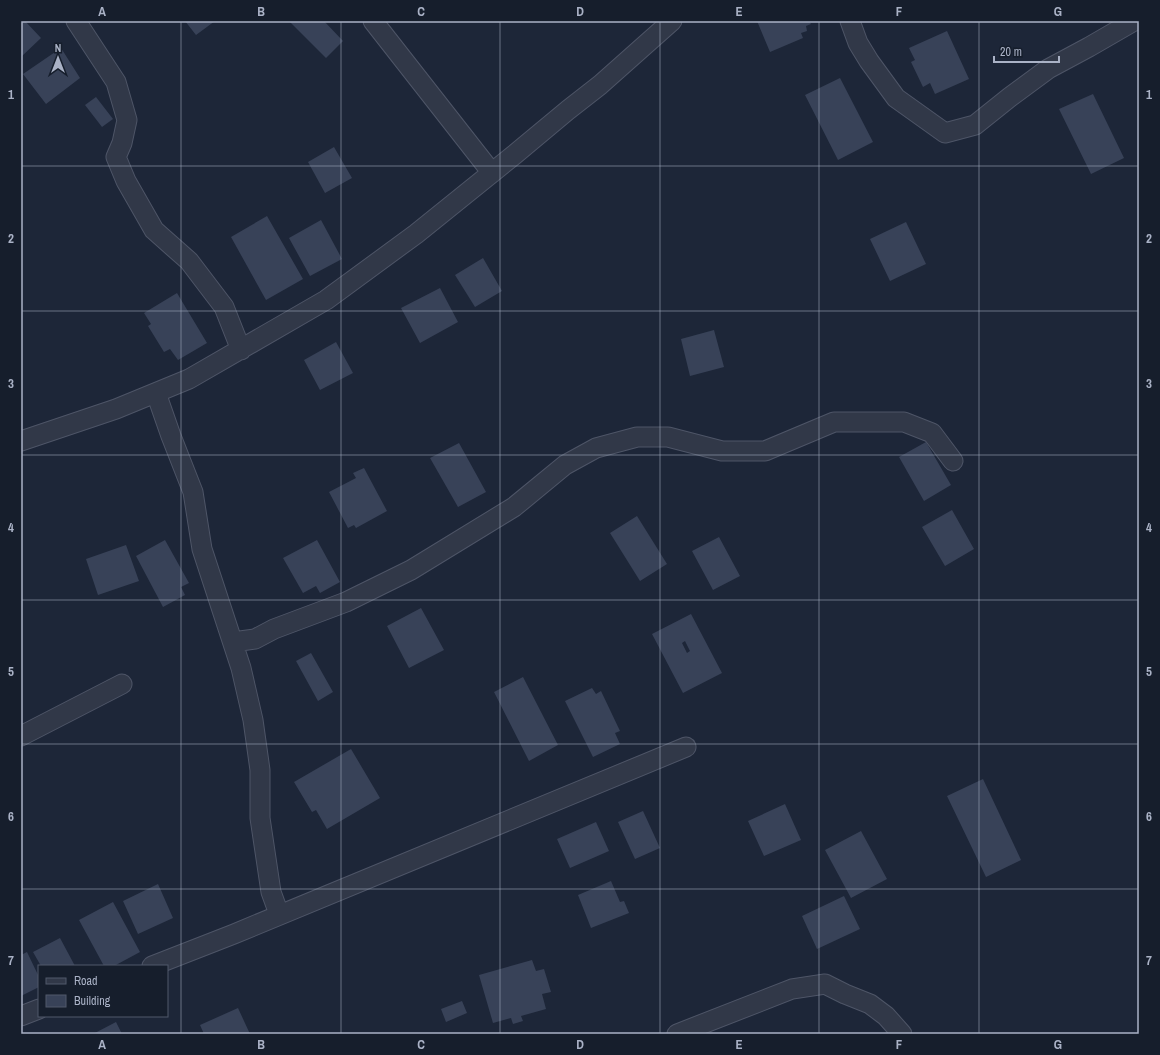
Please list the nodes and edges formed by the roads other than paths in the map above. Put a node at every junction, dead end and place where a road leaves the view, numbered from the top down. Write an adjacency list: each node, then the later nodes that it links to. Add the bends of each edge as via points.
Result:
1 (76, 21): 7 (street, via 116,82 127,120 116,157 126,181 154,230 190,261 224,307)
2 (372, 21): 6 (street)
3 (672, 21): 6 (street, via 600,85)
4 (850, 21): 5 (street, via 858,43 896,98 945,133 975,125 1048,69)
5 (1134, 21)
6 (492, 173): 7 (street, via 416,234 326,300)
7 (241, 350): 8 (street, via 190,379)
8 (156, 393): 9 (street); 11 (street, via 193,492 202,549)
9 (21, 441)
10 (954, 461): 11 (street, via 932,433 904,422 834,422 764,451 722,451 668,437 637,437 596,448 565,465 514,507 411,570 346,602 255,639)
11 (233, 642): 15 (street, via 253,720 260,770 261,825 271,892)
12 (122, 684): 13 (street)
13 (21, 736)
14 (686, 747): 15 (street)
15 (279, 914): 16 (street)
16 (154, 965)
17 (38, 1009): 18 (street)
18 (21, 1016)
19 (677, 1034): 20 (street, via 792,989 825,984 870,1004 886,1016)
20 (902, 1034)

